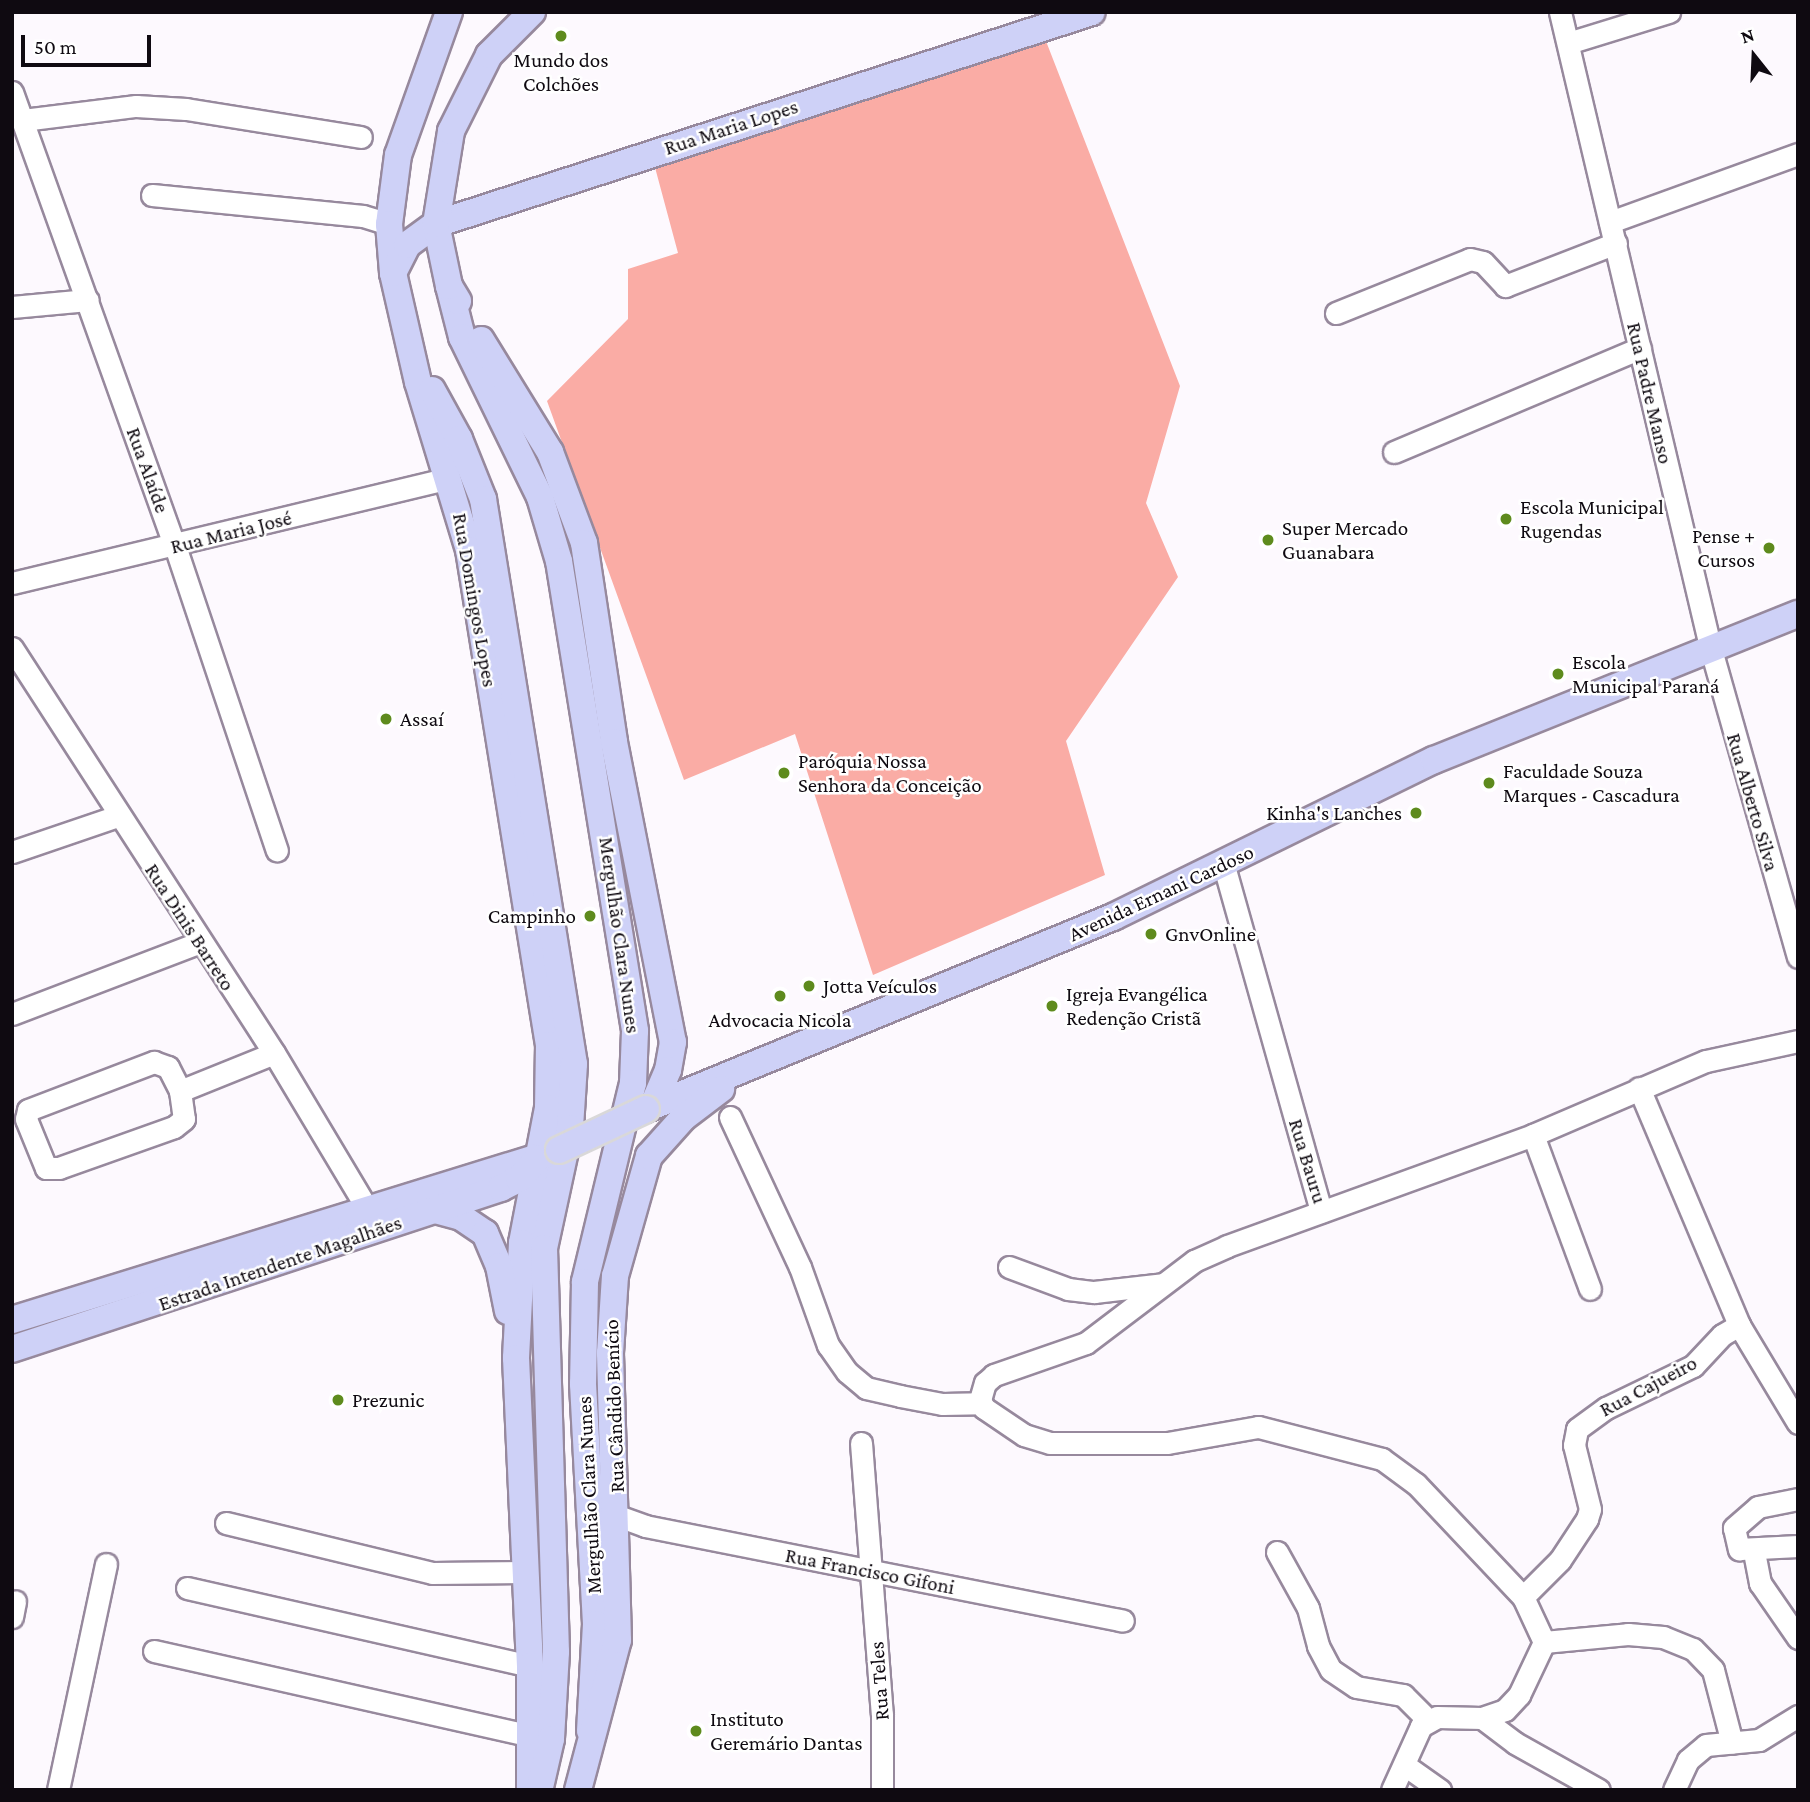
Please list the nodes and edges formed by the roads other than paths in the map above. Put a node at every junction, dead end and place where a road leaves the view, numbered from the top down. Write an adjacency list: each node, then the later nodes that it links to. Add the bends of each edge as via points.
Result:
1 (449, 12): 13 (main road, Rua Domingos Lopes, via 398,155)
2 (1092, 12): 14 (main road, Rua Maria Lopes)
3 (1560, 12): 6 (street, Rua Padre Manso)
4 (1668, 12): 6 (street)
5 (531, 13): 14 (main road, via 489,55 462,101 443,164)
6 (1568, 43): 12 (street, Rua Padre Manso)
7 (12, 92): 8 (street, Rua Alaíde)
8 (23, 120): 9 (street, via 149,107); 18 (street, Rua Alaíde)
9 (361, 137)
10 (1798, 154): 12 (street)
11 (152, 195): 13 (street, via 363,216)
12 (1610, 222): 15 (street, Rua Padre Manso)
13 (389, 224): 16 (main road, Rua Domingos Lopes)
14 (436, 225): 16 (main road, Rua Maria Lopes, via 407,246); 17 (main road)
15 (1616, 243): 20 (street, via 1508,286 1498,284 1483,262 1470,259); 21 (street, Rua Padre Manso)
16 (393, 273): 22 (main road, Rua Domingos Lopes)
17 (449, 286): 43 (main road, via 550,452 584,543 614,743 673,1042 668,1070); 79 (main road, Mergulhão Clara Nunes, via 466,345 535,486 559,561 635,1031 633,1083 585,1282 583,1384 596,1637)
18 (88, 300): 19 (street); 25 (street, Rua Alaíde)
19 (12, 307)
20 (1336, 313)
21 (1640, 348): 23 (street); 28 (street, Rua Padre Manso)
22 (415, 361): 24 (main road, Rua Domingos Lopes); 85 (main road, Mergulhão Clara Nunes, via 446,411 483,499 573,1065 570,1128 544,1248 556,1652 551,1739)
23 (1394, 452)
24 (449, 478): 25 (street, Rua Maria José); 46 (main road, Rua Domingos Lopes, via 469,550 549,1045)
25 (175, 546): 26 (street, Rua Maria José); 31 (street, Rua Alaíde)
26 (12, 583)
27 (1798, 614): 28 (main road, Avenida Ernani Cardoso)
28 (1710, 646): 33 (main road, Avenida Ernani Cardoso, via 1434,760); 34 (street, Rua Alberto Silva)
29 (12, 648): 30 (street, Rua Dinis Barreto)
30 (118, 816): 32 (street); 35 (street, Rua Dinis Barreto)
31 (277, 850)
32 (12, 852)
33 (1224, 866): 40 (main road, Avenida Ernani Cardoso, via 1114,917); 49 (street, Rua Bauru)
34 (1793, 925): 36 (street, Rua Alberto Silva)
35 (198, 943): 37 (street); 39 (street, Rua Dinis Barreto)
36 (1798, 957)
37 (12, 1014)
38 (1798, 1041): 41 (street, Rua Bauru, via 1729,1054)
39 (274, 1053): 42 (street); 47 (street, Rua Dinis Barreto)
40 (750, 1068): 43 (main road, Avenida Ernani Cardoso); 61 (main road, Rua Cândido Benício, via 668,1133 649,1156 637,1186 610,1305)
41 (1639, 1088): 45 (street, Rua Bauru); 54 (street)
42 (180, 1091): 42 (street, via 185,1113 180,1123 53,1170 43,1164 26,1119 34,1105 154,1062 168,1067)
43 (650, 1107): 46 (main road, Avenida Ernani Cardoso, bridge)
44 (730, 1117): 57 (street, via 800,1267 828,1345 847,1373 866,1388 900,1396 942,1404)
45 (1533, 1135): 49 (street, Rua Bauru); 52 (street)
46 (548, 1154): 47 (main road, Estrada Intendente Magalhães); 48 (main road, Estrada Intendente Magalhães, via 519,1179); 56 (main road, via 522,1243)
47 (366, 1207): 53 (main road, Estrada Intendente Magalhães)
48 (435, 1210): 55 (main road, Estrada Intendente Magalhães); 56 (main road, via 478,1226 493,1247)
49 (1321, 1212): 51 (street, via 1227,1246 1194,1261)
50 (1009, 1267): 51 (street, via 1068,1289 1094,1292)
51 (1163, 1283): 57 (street, via 1086,1343 989,1378)
52 (1590, 1289)
53 (12, 1320)
54 (1739, 1325): 58 (street); 70 (street, Rua Cajueiro, via 1722,1335 1693,1366 1606,1408 1577,1429 1574,1445 1590,1509 1587,1519 1560,1560)
55 (12, 1349)
56 (516, 1358): 67 (main road)
57 (981, 1403): 70 (street, via 1024,1435 1050,1443 1167,1443 1258,1427 1382,1460 1416,1484)
58 (1798, 1423)
59 (862, 1443): 68 (street, Rua Teles)
60 (1798, 1499): 65 (street, via 1758,1507 1736,1522 1737,1548)
61 (618, 1516): 68 (street, Rua Francisco Gifoni, via 645,1526); 79 (main road, Rua Cândido Benício, via 618,1640)
62 (226, 1523): 67 (street, via 432,1573)
63 (1798, 1546): 65 (street)
64 (1277, 1552): 78 (street, via 1308,1608 1318,1646 1331,1670 1356,1687 1403,1695)
65 (1754, 1552): 72 (street, via 1760,1583)
66 (106, 1564): 83 (street)
67 (526, 1572): 75 (main road)
68 (870, 1572): 71 (street, Rua Francisco Gifoni); 87 (street, Rua Teles, via 882,1714)
69 (187, 1588): 75 (street)
70 (1523, 1597): 73 (street)
71 (1123, 1621)
72 (1798, 1638)
73 (1544, 1642): 77 (street, via 1519,1695 1505,1710); 81 (street, via 1628,1634 1663,1637 1693,1649 1713,1670)
74 (155, 1651): 80 (street)
75 (530, 1666): 80 (main road)
76 (1798, 1716): 81 (street, via 1759,1740)
77 (1482, 1718): 78 (street); 90 (street, via 1514,1743)
78 (1428, 1720): 82 (street, via 1416,1733)
79 (590, 1731): 86 (main road, Rua Cândido Benício)
80 (531, 1736): 84 (main road)
81 (1732, 1743): 91 (street, via 1712,1743 1699,1749 1688,1760)
82 (1406, 1766): 88 (street); 89 (street)
83 (58, 1790)
84 (530, 1790)
85 (539, 1790)
86 (578, 1790)
87 (882, 1790)
88 (1392, 1790)
89 (1440, 1790)
90 (1599, 1790)
91 (1674, 1790)

